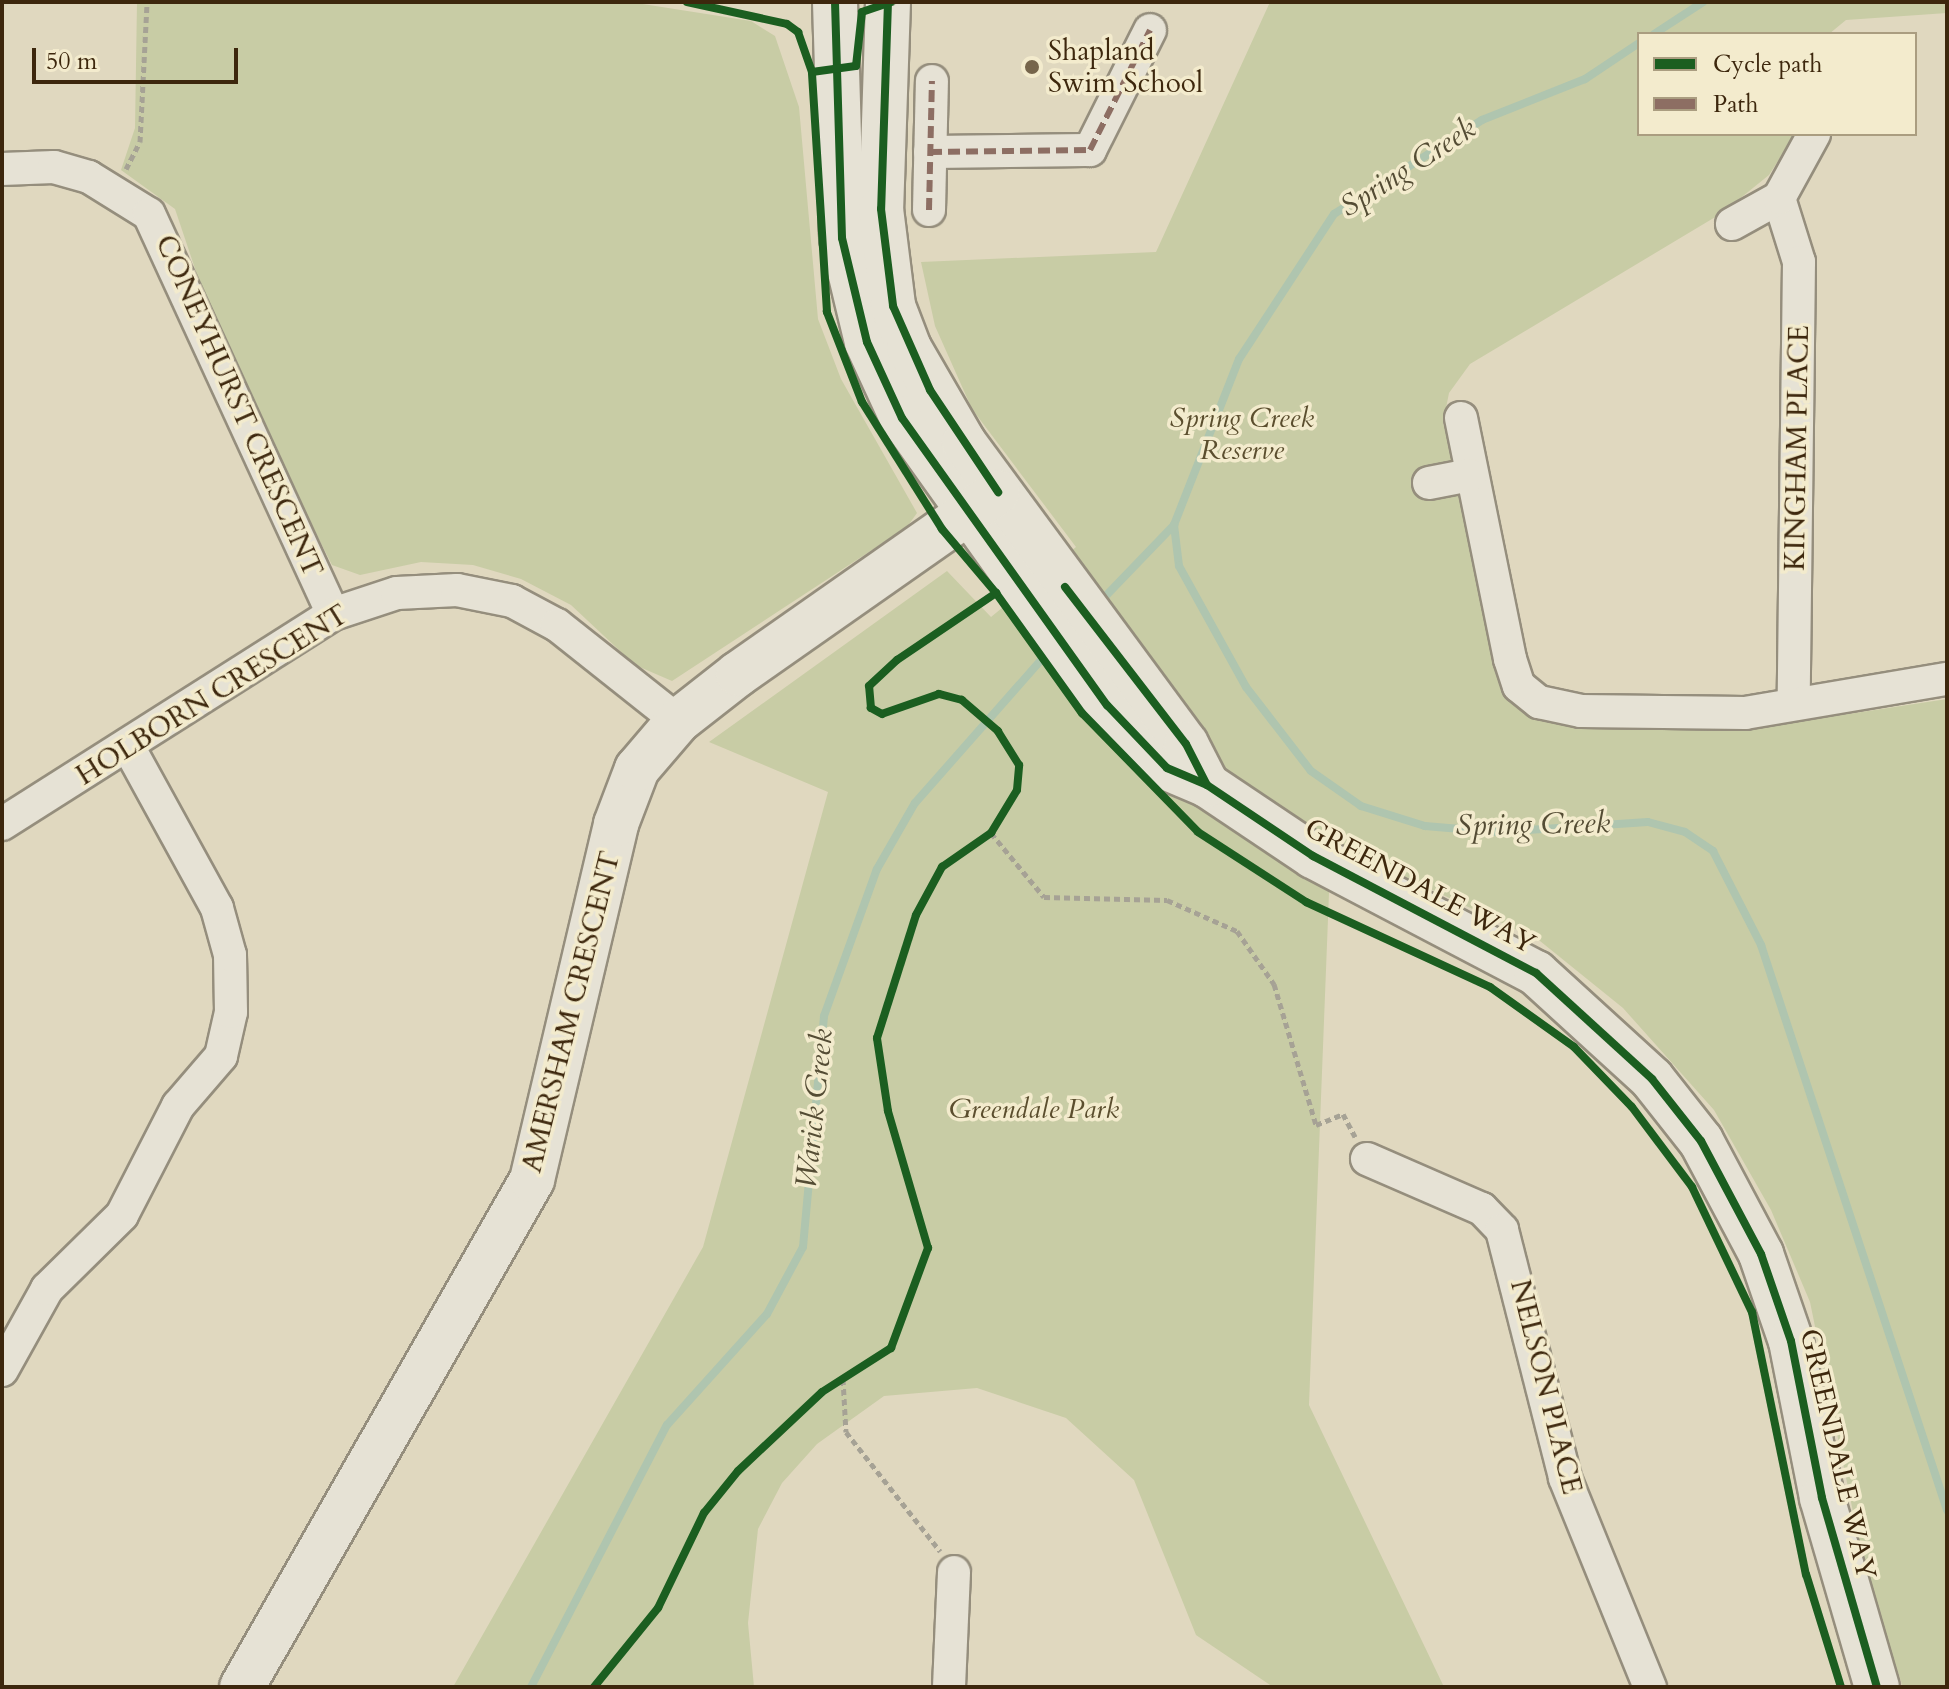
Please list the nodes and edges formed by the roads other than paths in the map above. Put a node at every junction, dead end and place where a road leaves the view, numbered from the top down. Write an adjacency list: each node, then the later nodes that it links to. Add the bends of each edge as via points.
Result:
1 (802, 2): 5 (street)
2 (835, 2): 5 (street, GREENDALE WAY)
3 (888, 2): 16 (street, GREENDALE WAY, via 881,209 893,306)
4 (1150, 30): 8 (street, via 1090,150)
5 (839, 74): 16 (street, GREENDALE WAY, via 840,213 856,306 902,418)
6 (932, 81): 8 (street)
7 (1813, 136): 10 (street)
8 (930, 152): 11 (street)
9 (2, 169): 17 (street, CONEYHURST CRESCENT, via 54,167 116,188 166,240 198,329)
10 (1779, 198): 12 (street); 19 (street, KINGHAM PLACE, via 1799,262)
11 (929, 210)
12 (1732, 224)
13 (1461, 418): 14 (street)
14 (1470, 475): 15 (street); 19 (street, via 1510,659 1519,686 1539,702 1581,711 1714,714)
15 (1429, 483)
16 (982, 503): 20 (street, AMERSHAM CRESCENT); 29 (street, GREENDALE WAY, via 1121,694 1167,768 1207,785 1302,849 1536,973 1652,1079 1701,1141 1761,1254 1791,1341 1822,1498)
17 (333, 614): 20 (street, HOLBORN CRESCENT, via 397,593 457,590 512,601 557,625); 21 (street, HOLBORN CRESCENT)
18 (1947, 679): 19 (street)
19 (1794, 702)
20 (678, 721): 26 (street, AMERSHAM CRESCENT, via 637,769 616,824 532,1180)
21 (128, 746): 22 (street, HOLBORN CRESCENT); 24 (street, via 217,908 230,955 231,1012 221,1056 178,1106 122,1215 47,1289)
22 (2, 824)
23 (1367, 1159): 28 (street, NELSON PLACE, via 1482,1209 1502,1230 1565,1478)
24 (2, 1370)
25 (954, 1572): 27 (street)
26 (242, 1687)
27 (949, 1687)
28 (1650, 1687)
29 (1877, 1687)

